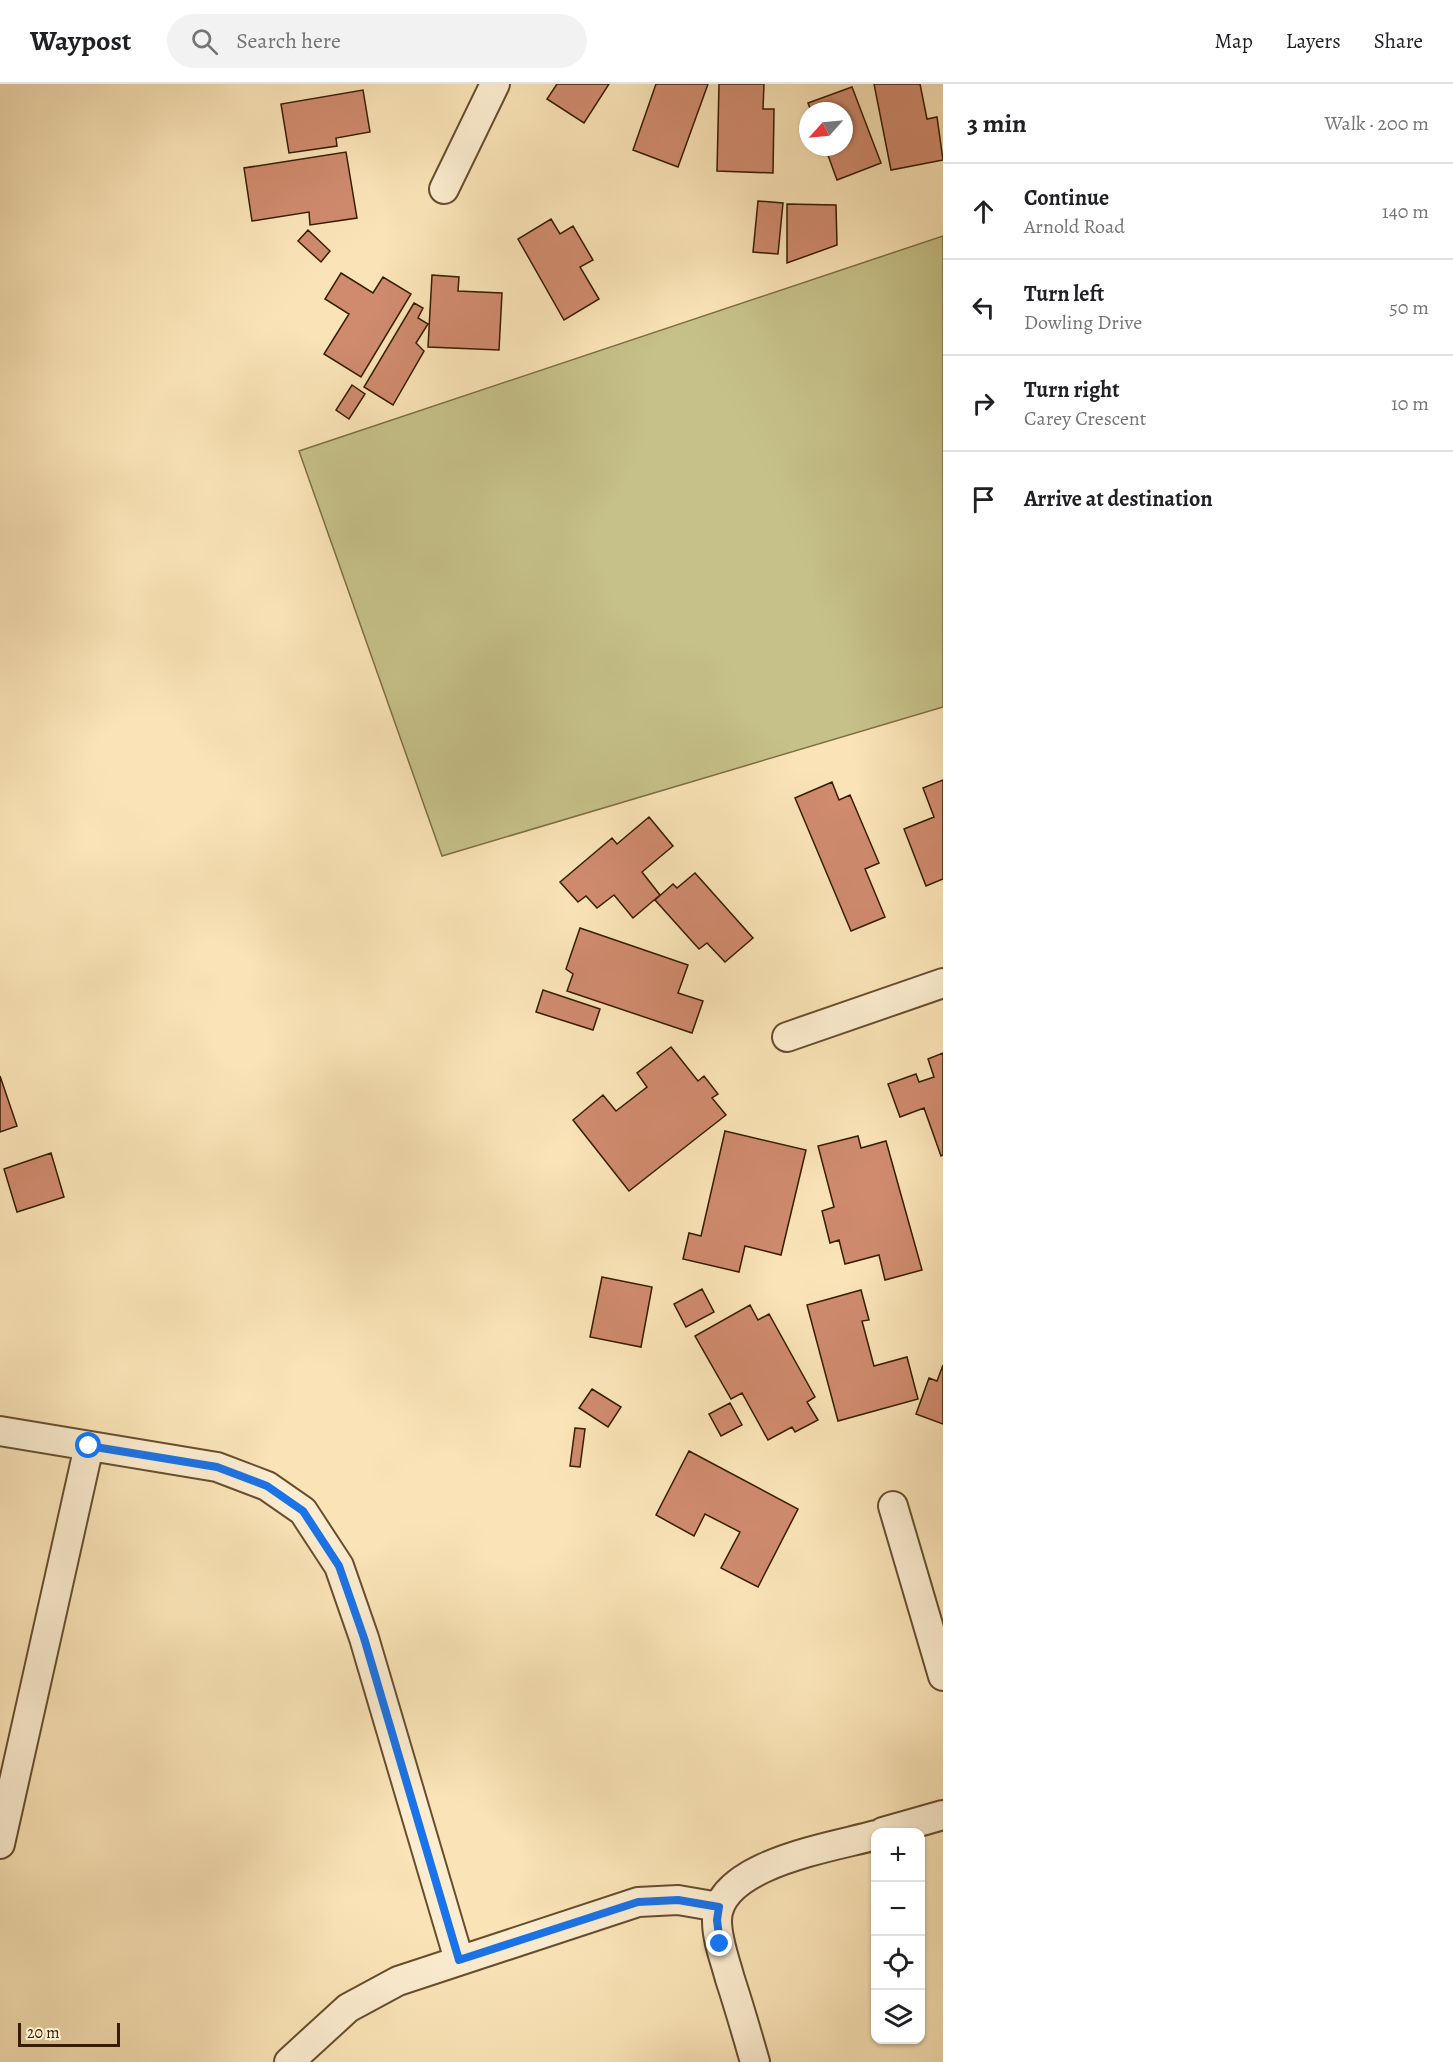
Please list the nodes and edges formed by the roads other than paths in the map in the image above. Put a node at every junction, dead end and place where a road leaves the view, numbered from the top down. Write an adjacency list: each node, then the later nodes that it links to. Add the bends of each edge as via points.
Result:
1 (495, 84): 2 (street)
2 (444, 189)
3 (943, 983): 4 (street)
4 (787, 1037)
5 (0, 1431): 6 (street)
6 (89, 1446): 12 (street); 14 (street, via 217,1467 267,1486 303,1511 339,1566 357,1617)
7 (892, 1506): 8 (street)
8 (943, 1676)
9 (943, 1815): 10 (street)
10 (900, 1828)
11 (871, 1836): 13 (street, via 772,1864 741,1879 727,1891)
12 (0, 1844)
13 (719, 1907): 14 (street, via 678,1900 638,1902); 16 (street, via 720,1944)
14 (459, 1960): 15 (street, via 399,1982 348,2008)
15 (289, 2062)
16 (755, 2062)

